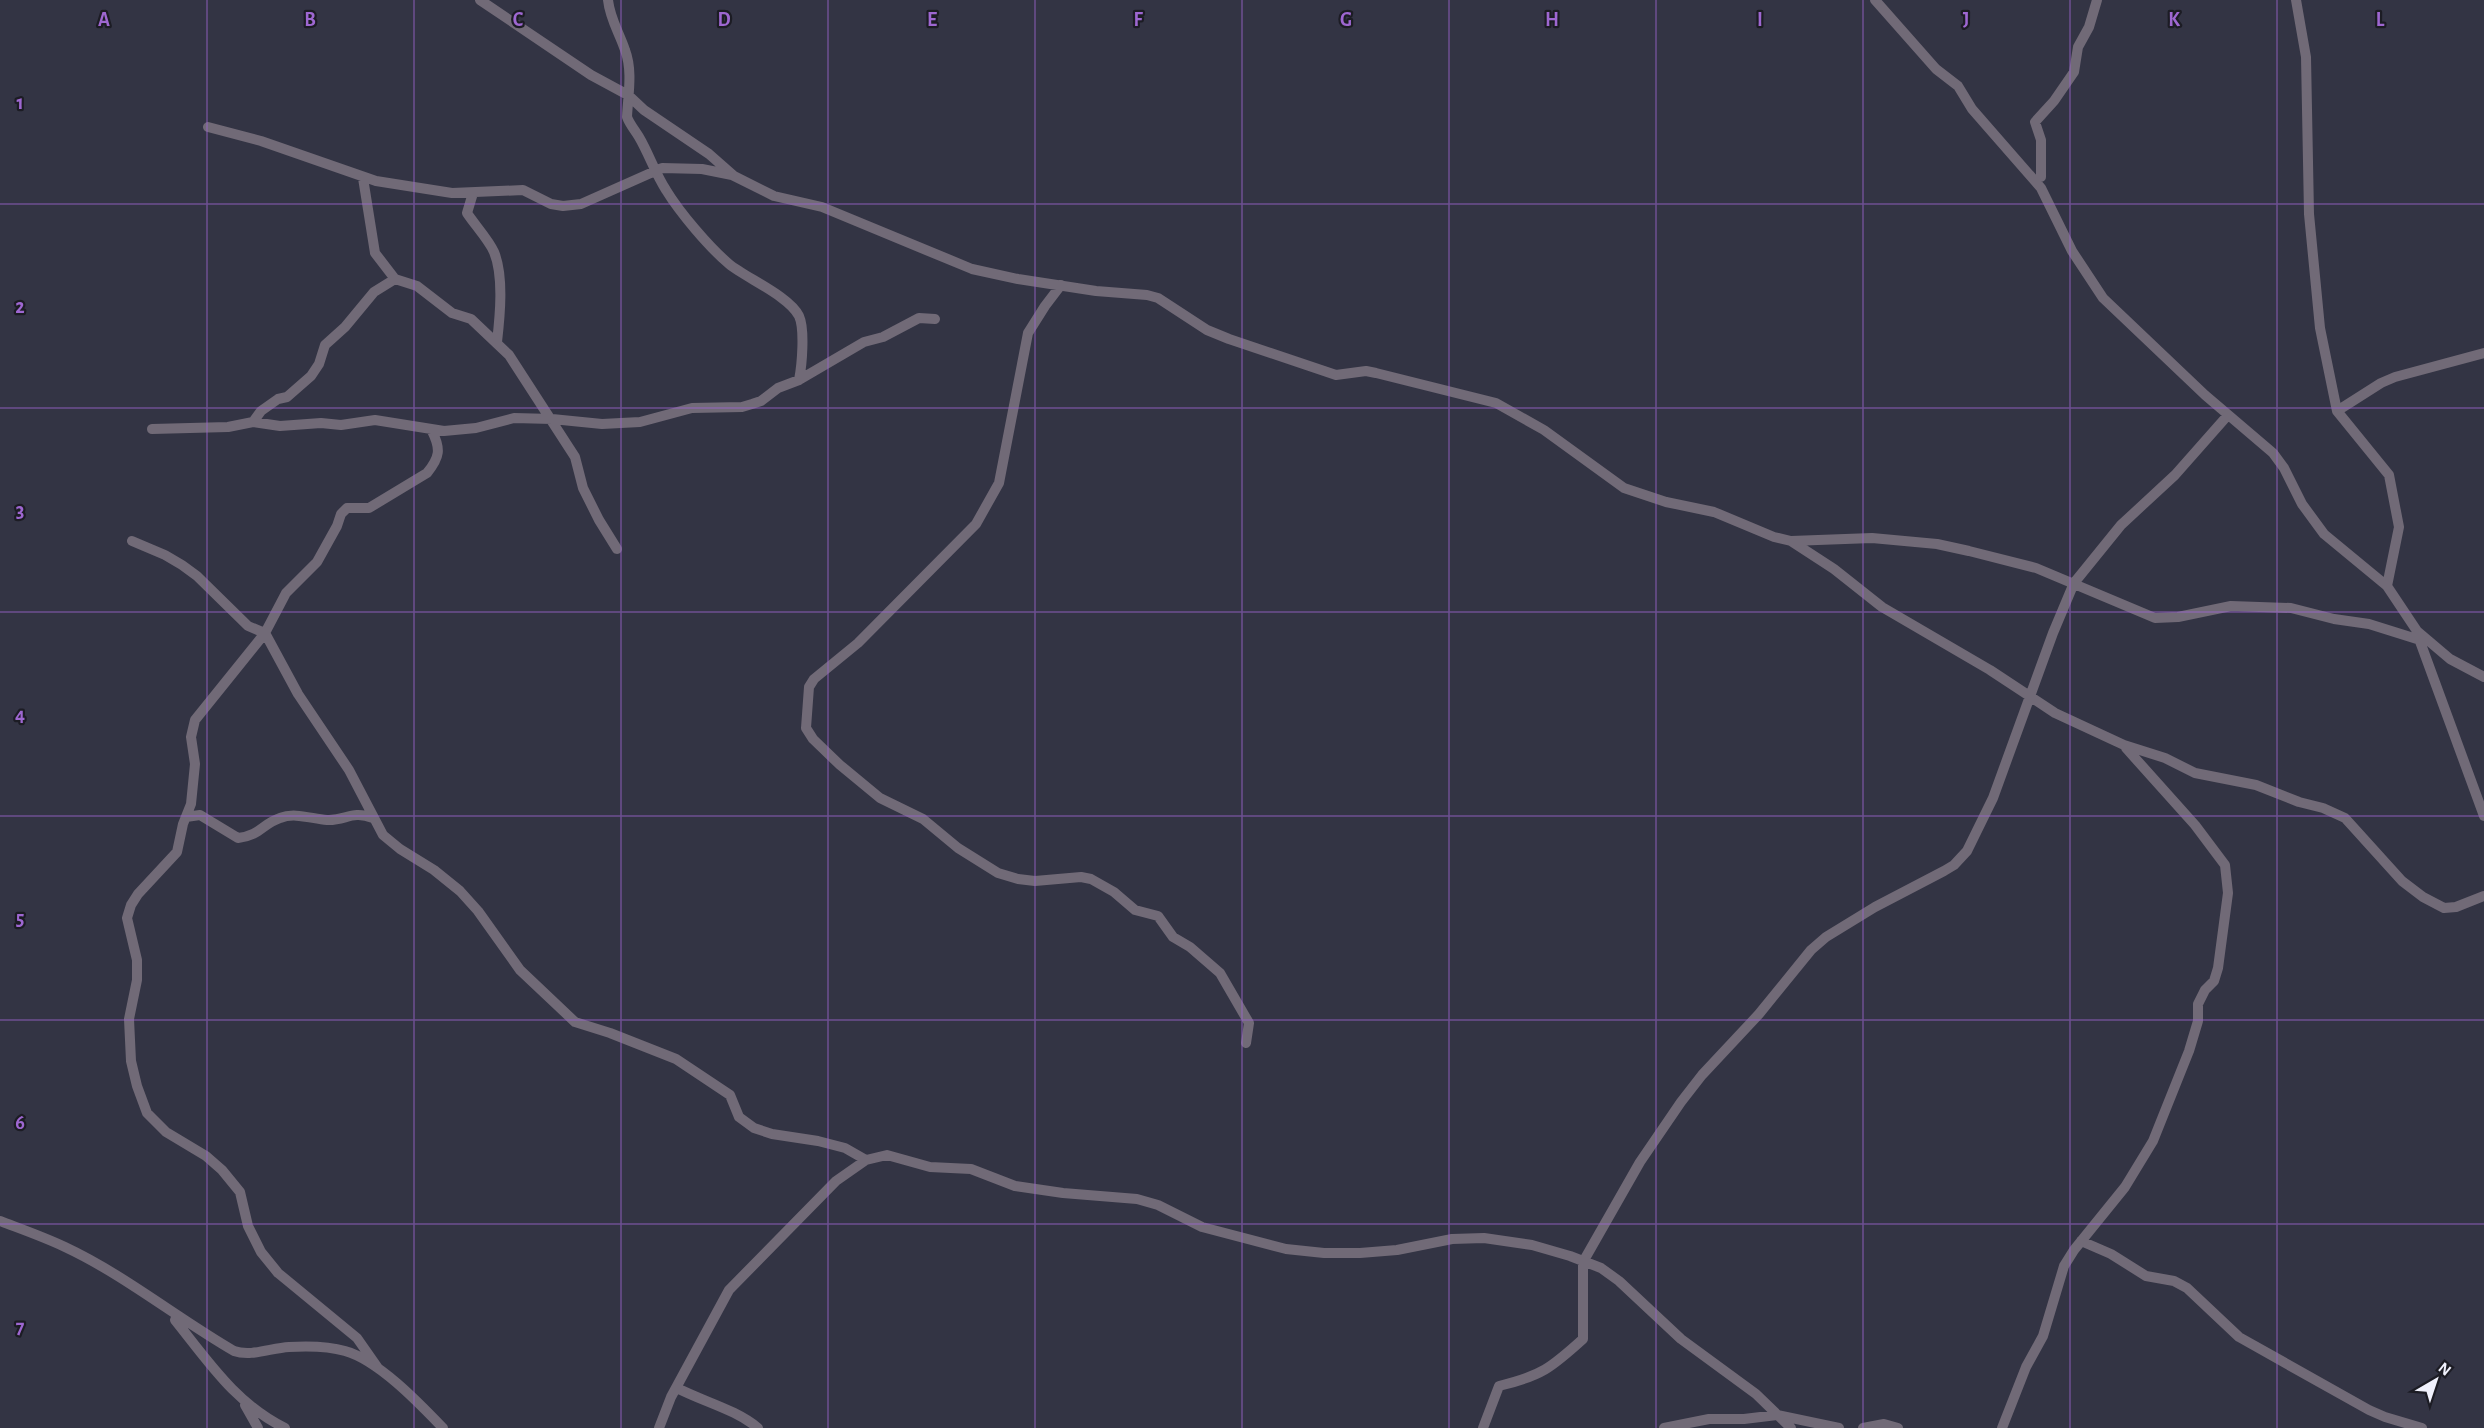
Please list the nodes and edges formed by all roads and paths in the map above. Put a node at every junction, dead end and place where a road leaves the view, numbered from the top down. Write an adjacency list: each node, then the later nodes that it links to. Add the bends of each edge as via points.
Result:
1 (480, 0): 6 (street, via 591,75)
2 (608, 0): 6 (street, via 615,30 626,50 630,70)
3 (1875, 0): 20 (street, via 1936,69 1958,86 1972,110 2035,181 2072,251 2103,298)
4 (2097, 0): 10 (street, via 2078,47 2074,72 2035,122 2041,140)
5 (2296, 0): 19 (street, via 2306,57 2314,273 2320,328)
6 (628, 94): 8 (street, via 627,117); 9 (street)
7 (208, 127): 11 (street, via 261,141)
8 (656, 170): 9 (street, via 679,167); 12 (street, via 581,204 551,204 523,190); 18 (street, via 678,208 729,264 763,285 799,316)
9 (734, 176): 14 (street, via 774,196 822,207 966,267)
10 (2041, 177)
11 (363, 178): 12 (street, via 432,191); 13 (street, via 375,253)
12 (473, 193): 16 (street, via 467,213 494,251 498,272)
13 (395, 279): 16 (street, via 417,286 452,313 471,319); 22 (street, via 374,292 325,345 311,376 287,397 261,411)
14 (1061, 285): 26 (street, via 1158,298 1215,333 1336,375 1376,373 1496,404 1544,429 1624,488 1713,512); 39 (street, via 1028,333 1010,436 995,494 968,534 858,643 814,679 809,687 806,728 833,758 880,798 923,819 958,848 998,873 1035,881 1091,879 1136,910 1158,916 1173,937 1190,946 1220,973 1249,1023)
15 (935, 319): 18 (street, via 919,318 883,337 864,342)
16 (497, 342): 21 (street)
17 (2484, 353): 19 (street, via 2395,377)
18 (799, 380): 21 (street, via 742,407 692,408 640,422 602,424)
19 (2337, 411): 29 (street, via 2389,476 2399,527)
20 (2228, 415): 28 (street, via 2175,475 2121,525); 29 (street, via 2273,453 2324,534)
21 (552, 419): 24 (street, via 514,418 476,428); 27 (street, via 575,457 584,488)
22 (254, 422): 23 (street, via 228,427); 24 (street, via 280,426 341,425 375,420)
23 (152, 429)
24 (432, 431): 30 (street, via 440,448 427,473 369,508 347,508 320,557 286,593)
25 (132, 541): 30 (street, via 182,565 248,627)
26 (1791, 541): 28 (street, via 1872,538 1937,544 2036,568); 33 (street, via 1903,620)
27 (617, 549)
28 (2074, 583): 31 (street, via 2155,618 2231,606 2291,608); 33 (street)
29 (2388, 586): 31 (street)
30 (264, 633): 36 (street, via 195,720 191,737 195,764); 37 (street, via 298,694 349,770)
31 (2418, 636): 32 (street); 35 (street)
32 (2484, 677)
33 (2030, 696): 34 (street, via 2055,713); 43 (street, via 1993,798 1967,851 1949,868 1840,927 1811,950 1681,1102 1640,1162)
34 (2124, 745): 38 (street, via 2195,773 2256,785 2345,818 2402,881 2444,908); 42 (street, via 2225,865 2228,893 2218,968 2199,1004 2190,1051 2165,1114 2125,1187)
35 (2484, 816)
36 (186, 817): 37 (street, via 200,815 238,838 258,833 282,816 327,820 360,813); 45 (street, via 177,852 138,894 127,918 137,960 138,980 129,1019 137,1086 147,1113 166,1132 206,1156 240,1192 248,1226 261,1252 278,1273 357,1338)
37 (373, 818): 40 (street, via 383,835 460,891 520,970 575,1022 676,1059 730,1095 739,1118 754,1128 830,1144)
38 (2484, 896)
39 (1246, 1043)
40 (866, 1160): 43 (street, via 887,1155 930,1167 971,1169 1015,1186 1137,1199 1202,1227 1286,1249 1360,1253 1484,1238 1532,1245); 46 (street, via 836,1181 729,1290)
41 (0, 1221): 44 (street, via 66,1247)
42 (2081, 1241): 60 (street, via 2064,1266 2043,1336); 61 (street, via 2146,1276 2175,1281 2239,1337 2369,1410)
43 (1583, 1262): 48 (street, via 1601,1268 1619,1281 1681,1339 1747,1387); 54 (street, via 1583,1339 1539,1374 1499,1386)
44 (166, 1309): 45 (street, via 242,1354 290,1347 336,1349); 47 (street)
45 (378, 1368): 51 (street)
46 (677, 1388): 52 (street); 53 (street)
47 (243, 1401): 49 (street); 50 (street)
48 (1777, 1415): 55 (street, via 1709,1419); 56 (street); 57 (street)
49 (258, 1428)
50 (285, 1428)
51 (442, 1428)
52 (659, 1428)
53 (758, 1428)
54 (1483, 1428)
55 (1664, 1428)
56 (1791, 1428)
57 (1839, 1428)
58 (1863, 1428): 59 (street, via 1884,1424)
59 (1898, 1428)
60 (2002, 1428)
61 (2422, 1428)

